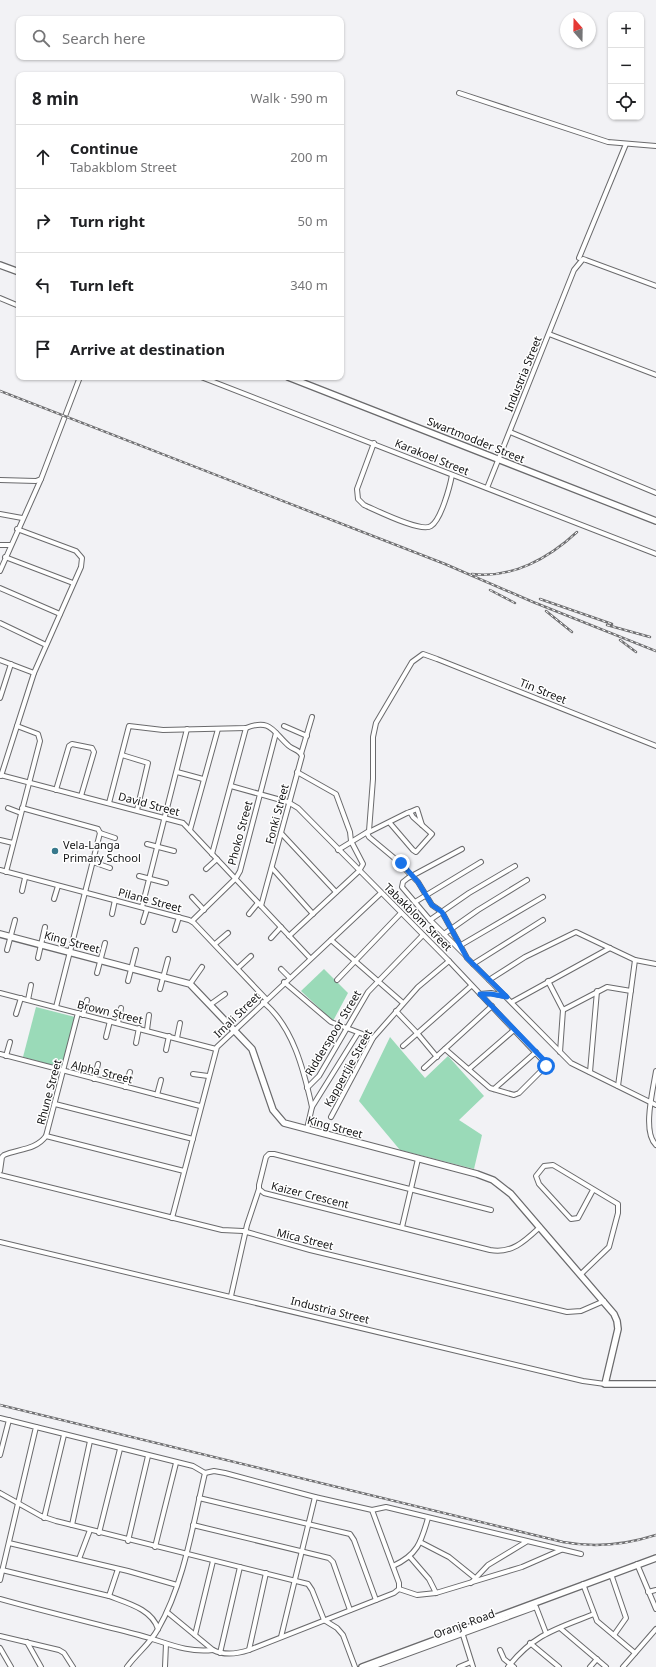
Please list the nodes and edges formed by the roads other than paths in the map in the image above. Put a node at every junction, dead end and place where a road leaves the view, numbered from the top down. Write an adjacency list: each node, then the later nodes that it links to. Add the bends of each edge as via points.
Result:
1 (460, 94): 2 (street, via 608,142)
2 (626, 144): 3 (street); 4 (street)
3 (656, 146)
4 (578, 258)
5 (0, 265): 6 (street)
6 (16, 271)
7 (656, 286): 10 (street, Industria Street, via 583,259 576,267)
8 (0, 298): 9 (street)
9 (16, 305)
10 (549, 334): 11 (street); 15 (street, Industria Street)
11 (656, 375)
12 (79, 380): 19 (street)
13 (209, 380): 16 (street, Karakoel Street)
14 (296, 380): 17 (street, Swartmodder Street)
15 (510, 432): 17 (street, Industria Street); 22 (street)
16 (374, 443): 18 (street, Karakoel Street); 18 (street, via 357,489 358,499 364,505 415,526 426,528 439,516)
17 (498, 460): 21 (street, Industria Street); 25 (street, Swartmodder Street)
18 (452, 475): 21 (street, Karakoel Street)
19 (41, 479): 20 (street); 24 (street)
20 (0, 480)
21 (487, 488): 29 (street, Karakoel Street)
22 (656, 493)
23 (0, 514): 24 (street)
24 (22, 518): 26 (street)
25 (656, 522)
26 (17, 529): 28 (street); 32 (street, via 79,553 82,562)
27 (0, 545): 28 (street)
28 (10, 545): 30 (street)
29 (656, 554)
30 (5, 557): 31 (street); 32 (street)
31 (0, 571)
32 (73, 583): 34 (street)
33 (0, 588): 34 (street)
34 (60, 614): 36 (street)
35 (0, 623): 36 (street)
36 (46, 645): 39 (street)
37 (0, 660): 38 (street)
38 (11, 664): 39 (street); 40 (street)
39 (34, 672): 42 (street)
40 (0, 698)
41 (312, 717): 48 (street, Fonki Street)
42 (17, 726): 54 (street); 56 (street, via 39,735 40,743)
43 (284, 726): 48 (street)
44 (246, 728): 46 (street); 47 (street, via 264,724 270,726); 57 (street)
45 (187, 729): 46 (street); 51 (street, via 163,730 129,726); 52 (street)
46 (218, 729): 55 (street)
47 (277, 734): 50 (street); 59 (street, Phoko Street)
48 (307, 736): 50 (street, Fonki Street)
49 (656, 746): 73 (street, Tin Street, via 423,654 407,668 376,723)
50 (301, 754): 53 (street, Fonki Street)
51 (122, 755): 62 (street); 65 (street, via 148,763)
52 (177, 772): 55 (street); 67 (street)
53 (298, 772): 61 (street, Fonki Street); 76 (street, via 336,794)
54 (1, 776): 56 (street, David Street)
55 (203, 779): 70 (street)
56 (29, 783): 58 (street, David Street); 64 (street)
57 (231, 786): 59 (street, Tabakblom Street); 83 (street)
58 (56, 790): 60 (street, David Street); 60 (street, via 70,744 78,744 93,751)
59 (260, 793): 61 (street, Tabakblom Street); 98 (street, Phoko Street, via 241,869)
60 (82, 796): 62 (street, David Street)
61 (288, 802): 72 (street, Fonki Street); 81 (street, Tabakblom Street, via 298,808)
62 (109, 803): 65 (street, David Street)
63 (8, 808): 64 (street)
64 (22, 810): 71 (street, via 98,828); 77 (street)
65 (136, 810): 67 (street, David Street)
66 (410, 812): 68 (street); 69 (street); 69 (street, via 417,809)
67 (165, 818): 70 (street, David Street, via 182,822); 79 (street)
68 (388, 822): 69 (street, via 416,852 432,834); 73 (street)
69 (422, 826)
70 (190, 830): 83 (street, David Street)
71 (100, 833): 74 (street); 85 (street)
72 (281, 833): 89 (street, Fonki Street); 104 (street)
73 (367, 833): 76 (street); 95 (street)
74 (115, 838)
75 (0, 840): 77 (street)
76 (351, 841): 81 (street); 92 (street, via 363,862)
77 (13, 843): 93 (street)
78 (147, 844): 79 (street)
79 (158, 846): 82 (street); 97 (street)
80 (462, 849): 95 (street)
81 (338, 850): 92 (street, Tabakblom Street)
82 (174, 851)
83 (212, 854): 84 (street, David Street)
84 (217, 859): 90 (street); 98 (street, David Street)
85 (93, 862): 88 (street); 103 (street)
86 (481, 862): 106 (street)
87 (515, 866): 116 (street)
88 (110, 868)
89 (272, 868): 112 (street, Fonki Street); 120 (street)
90 (206, 869)
91 (0, 870): 93 (street, Pilane Street)
92 (359, 871): 104 (street); 105 (street, Tabakblom Street)
93 (6, 872): 96 (street, Pilane Street)
94 (139, 876): 97 (street)
95 (413, 876): 106 (street); 111 (street, via 404,880 402,887)
96 (25, 878): 101 (street, Pilane Street); 102 (street)
97 (150, 878): 100 (street); 113 (street)
98 (236, 878): 112 (street, David Street); 115 (street, Phoko Street)
99 (527, 880): 129 (street)
100 (166, 882)
101 (58, 886): 103 (street, Pilane Street); 109 (street)
102 (22, 891)
103 (84, 892): 110 (street, Pilane Street); 146 (street)
104 (336, 892): 120 (street)
105 (381, 893): 117 (street, Tabakblom Street); 138 (street, Imali Street)
106 (426, 893): 111 (street); 116 (street, via 432,905)
107 (192, 897): 115 (street)
108 (543, 897): 142 (street)
109 (54, 899)
110 (115, 900): 113 (street, Pilane Street); 118 (street)
111 (415, 902): 123 (street)
112 (260, 905): 119 (street); 128 (street, David Street)
113 (142, 907): 114 (street, Pilane Street)
114 (147, 909): 121 (street, Pilane Street); 126 (street)
115 (204, 910): 125 (street, Phoko Street)
116 (442, 912): 123 (street); 129 (street)
117 (401, 913): 136 (street, Tabakblom Street); 154 (street)
118 (112, 914)
119 (249, 914)
120 (313, 914): 135 (street)
121 (179, 917): 125 (street, Pilane Street); 130 (street)
122 (15, 920): 134 (street)
123 (430, 920): 133 (street)
124 (543, 920): 156 (street)
125 (192, 921): 141 (street, Pilane Street)
126 (143, 922)
127 (45, 927): 140 (street)
128 (280, 927): 135 (street, David Street); 137 (street)
129 (453, 928): 133 (street); 142 (street)
130 (175, 930)
131 (228, 933): 141 (street)
132 (0, 934): 134 (street, King Street)
133 (444, 934): 150 (street)
134 (10, 936): 140 (street, King Street); 144 (street)
135 (289, 936): 149 (street, David Street)
136 (423, 936): 155 (street, Tabakblom Street); 170 (street, Ridderspoor Street)
137 (271, 938)
138 (331, 940): 149 (street, Imali Street); 154 (street)
139 (105, 942): 152 (street)
140 (42, 944): 146 (street, King Street); 148 (street)
141 (215, 944): 160 (street, Pilane Street)
142 (461, 945): 150 (street)
143 (610, 948): 153 (street); 166 (street, via 582,933 573,932); 168 (street)
144 (7, 950)
145 (136, 950): 159 (street)
146 (69, 952): 152 (street, King Street); 189 (street)
147 (251, 956): 160 (street)
148 (38, 958)
149 (310, 958): 164 (street, Imali Street)
150 (467, 958): 156 (street)
151 (168, 959): 163 (street)
152 (100, 960): 159 (street, King Street); 162 (street)
153 (635, 960): 157 (street); 176 (street)
154 (355, 961): 165 (street); 170 (street)
155 (449, 961): 173 (street, Tabakblom Street); 186 (street, Kappertjie Street)
156 (473, 964): 166 (street)
157 (656, 964)
158 (202, 967): 171 (street)
159 (132, 968): 163 (street, King Street); 167 (street)
160 (238, 968): 184 (street, Pilane Street)
161 (281, 969): 164 (street)
162 (97, 973)
163 (164, 976): 171 (street, King Street); 174 (street)
164 (289, 977): 169 (street, Imali Street)
165 (337, 980)
166 (489, 980): 180 (street)
167 (128, 981)
168 (548, 981): 185 (street); 191 (street)
169 (284, 982): 184 (street, Imali Street); 201 (street, via 324,1018)
170 (377, 982): 186 (street); 201 (street, Ridderspoor Street, via 368,992)
171 (190, 984): 187 (street, King Street)
172 (32, 985): 182 (street)
173 (471, 986): 179 (street, Tabakblom Street); 206 (street)
174 (160, 989)
175 (597, 991): 176 (street, via 610,987); 191 (street); 228 (street)
176 (631, 991): 233 (street)
177 (0, 993): 181 (street, Brown Street)
178 (225, 994): 187 (street)
179 (480, 994): 180 (street); 188 (street, Tabakblom Street)
180 (507, 997): 185 (street)
181 (21, 998): 182 (street, Brown Street); 194 (street)
182 (28, 1000): 189 (street, Brown Street)
183 (87, 1000): 195 (street)
184 (264, 1001): 204 (street, Imali Street); 235 (street, Pilane Street, via 278,1015 292,1041)
185 (512, 1002): 218 (street)
186 (403, 1003): 192 (street, Kappertjie Street)
187 (211, 1004): 204 (street, King Street)
188 (492, 1006): 203 (street, Tabakblom Street); 215 (street)
189 (56, 1007): 193 (street, Brown Street)
190 (122, 1008): 198 (street)
191 (563, 1010): 218 (street)
192 (396, 1011): 206 (street); 210 (street, Kappertjie Street)
193 (78, 1013): 195 (street, Brown Street); 225 (street, Rhune Street)
194 (16, 1014)
195 (84, 1015): 197 (street, Brown Street)
196 (149, 1015): 202 (street)
197 (110, 1021): 198 (street, Brown Street); 208 (street)
198 (118, 1023): 200 (street, Brown Street)
199 (180, 1023): 209 (street)
200 (139, 1028): 202 (street, Brown Street); 212 (street)
201 (346, 1029): 205 (street); 235 (street, Ridderspoor Street, via 319,1076)
202 (147, 1030): 207 (street, Brown Street)
203 (514, 1030): 217 (street, Tabakblom Street); 224 (street)
204 (234, 1031): 214 (street, Imali Street); 243 (street, King Street, via 254,1053 276,1116 284,1123)
205 (358, 1033): 210 (street); 241 (street)
206 (418, 1033): 213 (street); 221 (street)
207 (170, 1036): 209 (street, Brown Street); 216 (street)
208 (106, 1037)
209 (177, 1038): 214 (street, Brown Street)
210 (373, 1038): 242 (street, Kappertjie Street)
211 (10, 1042): 220 (street)
212 (136, 1043)
213 (404, 1046)
214 (216, 1049): 230 (street, Imali Street)
215 (445, 1049): 221 (street); 224 (street)
216 (166, 1050)
217 (536, 1052): 236 (street); 236 (street, Tabakblom Street, via 547,1065 517,1094)
218 (560, 1052): 228 (street, via 575,1065)
219 (0, 1054): 220 (street, Alpha Street)
220 (6, 1056): 225 (street, Alpha Street)
221 (437, 1057): 223 (street)
222 (98, 1064): 231 (street)
223 (424, 1068)
224 (469, 1069): 236 (street)
225 (64, 1071): 231 (street, Alpha Street); 238 (street, Rhune Street)
226 (656, 1071): 239 (street)
227 (130, 1072): 234 (street)
228 (590, 1072): 233 (street)
229 (193, 1074): 230 (street)
230 (208, 1076): 240 (street, Imali Street)
231 (94, 1079): 234 (street, Alpha Street)
232 (161, 1080): 237 (street)
233 (618, 1086): 239 (street)
234 (125, 1087): 237 (street, Alpha Street)
235 (307, 1088): 241 (street, Pilane Street)
236 (494, 1089)
237 (157, 1095): 240 (street, Alpha Street)
238 (55, 1104): 244 (street, Rhune Street); 245 (street)
239 (654, 1104): 246 (street, via 649,1128 651,1141)
240 (200, 1106): 245 (street, Imali Street)
241 (312, 1107): 243 (street)
242 (331, 1117)
243 (307, 1130): 247 (street, King Street)
244 (46, 1136): 248 (street, Rhune Street, via 39,1144 4,1155); 249 (street)
245 (193, 1139): 249 (street, Imali Street)
246 (656, 1146)
247 (418, 1159): 252 (street); 257 (street, King Street, via 493,1180 511,1194)
248 (0, 1171)
249 (184, 1171): 255 (street, Imali Street)
250 (0, 1175): 255 (street, Mica Street)
251 (259, 1189): 252 (street, Kaizer Crescent, via 266,1158 271,1154); 256 (street, Kaizer Crescent, via 264,1193); 258 (street)
252 (412, 1190): 254 (street, Kaizer Crescent); 256 (street)
253 (593, 1190): 253 (street, via 550,1164 542,1167 536,1176 539,1184 571,1219 578,1218); 260 (street, via 616,1203 618,1213 608,1247)
254 (491, 1210)
255 (172, 1218): 258 (street, Mica Street, via 222,1230)
256 (402, 1227): 257 (street, Kaizer Crescent, via 497,1252 518,1246)
257 (540, 1227): 260 (street, King Street)
258 (246, 1232): 261 (street); 262 (street, Mica Street, via 289,1245 567,1312 581,1311)
259 (0, 1242): 261 (street, Industria Street)
260 (581, 1274): 262 (street, King Street)
261 (231, 1296): 263 (street, Industria Street, via 576,1380)
262 (605, 1301): 263 (street, King Street, via 618,1326)
263 (605, 1384): 264 (street, Industria Street)
264 (656, 1384)
265 (0, 1418): 266 (street)
266 (9, 1420): 267 (street); 271 (street)
267 (36, 1427): 268 (street); 278 (street)
268 (64, 1435): 269 (street); 280 (street)
269 (90, 1441): 270 (street); 283 (street)
270 (120, 1449): 272 (street); 286 (street)
271 (0, 1455)
272 (148, 1456): 273 (street); 287 (street)
273 (176, 1463): 274 (street, via 193,1466); 291 (street)
274 (205, 1473): 276 (street); 277 (street, via 225,1473)
275 (0, 1493): 278 (street)
276 (199, 1498): 282 (street); 284 (street)
277 (315, 1498): 279 (street); 282 (street)
278 (18, 1502): 280 (street); 290 (street)
279 (372, 1510): 281 (street, via 386,1507); 301 (street)
280 (44, 1518): 283 (street)
281 (428, 1518): 288 (street); 289 (street)
282 (309, 1524): 293 (street); 319 (street, via 352,1536)
283 (72, 1525): 285 (street)
284 (193, 1525): 293 (street); 294 (street)
285 (90, 1530): 286 (street); 298 (street)
286 (99, 1533): 287 (street)
287 (128, 1541): 291 (street)
288 (420, 1542): 296 (street); 307 (street, via 449,1557)
289 (526, 1542): 292 (street); 307 (street, via 488,1565)
290 (8, 1543): 298 (street); 304 (street)
291 (155, 1547): 294 (street)
292 (561, 1550): 295 (street); 310 (street, via 522,1567)
293 (302, 1552): 309 (street); 322 (street, via 325,1556 332,1560)
294 (185, 1554): 299 (street); 312 (street)
295 (581, 1554)
296 (410, 1557): 301 (street); 316 (street, via 429,1579)
297 (656, 1558): 300 (street)
298 (79, 1559): 303 (street)
299 (213, 1561): 302 (street); 331 (street)
300 (637, 1564): 306 (street); 315 (street)
301 (393, 1566): 313 (street, via 399,1583)
302 (240, 1567): 305 (street); 343 (street)
303 (118, 1569): 312 (street); 317 (street)
304 (2, 1570): 308 (street); 317 (street)
305 (266, 1573): 309 (street); 341 (street)
306 (611, 1574): 311 (street); 332 (street, via 626,1618)
307 (475, 1578): 310 (street)
308 (0, 1580)
309 (294, 1580): 325 (street, via 310,1586); 334 (street)
310 (471, 1583): 316 (street)
311 (583, 1584): 320 (street); 324 (street)
312 (177, 1585): 323 (street)
313 (398, 1589): 316 (street, via 418,1595); 319 (street)
314 (656, 1590): 315 (street)
315 (648, 1592): 321 (street)
316 (436, 1593)
317 (110, 1596): 327 (street, via 145,1612 154,1619)
318 (0, 1600): 335 (street)
319 (376, 1600): 322 (street)
320 (535, 1605): 329 (street); 330 (street)
321 (656, 1609)
322 (350, 1610): 325 (street)
323 (166, 1612): 327 (street); 331 (street)
324 (594, 1614): 326 (street); 332 (street, via 598,1622)
325 (324, 1620): 334 (street); 353 (street, via 343,1635)
326 (560, 1628): 330 (street); 345 (street)
327 (158, 1629): 335 (street)
328 (656, 1629): 344 (street)
329 (462, 1632): 346 (street); 354 (street); 355 (street, Oranje Road)
330 (546, 1633): 337 (street)
331 (195, 1635): 340 (street)
332 (614, 1635): 344 (street)
333 (0, 1636): 336 (street)
334 (281, 1637): 341 (street)
335 (152, 1639): 338 (street); 351 (street)
336 (27, 1642): 349 (street); 350 (street, via 62,1651)
337 (530, 1643): 347 (street); 357 (street)
338 (166, 1644): 340 (street, via 197,1652); 352 (street)
339 (0, 1648): 348 (street)
340 (213, 1650): 343 (street)
341 (249, 1650): 343 (street, via 233,1654)
342 (500, 1650): 347 (street)
343 (220, 1653)
344 (635, 1653): 360 (street)
345 (597, 1659): 358 (street); 359 (street)
346 (472, 1665): 356 (street)
347 (511, 1666)
348 (11, 1667)
349 (41, 1667)
350 (73, 1667)
351 (127, 1667)
352 (165, 1667)
353 (355, 1667)
354 (362, 1667)
355 (372, 1667)
356 (459, 1667)
357 (559, 1667)
358 (590, 1667)
359 (606, 1667)
360 (624, 1667)

